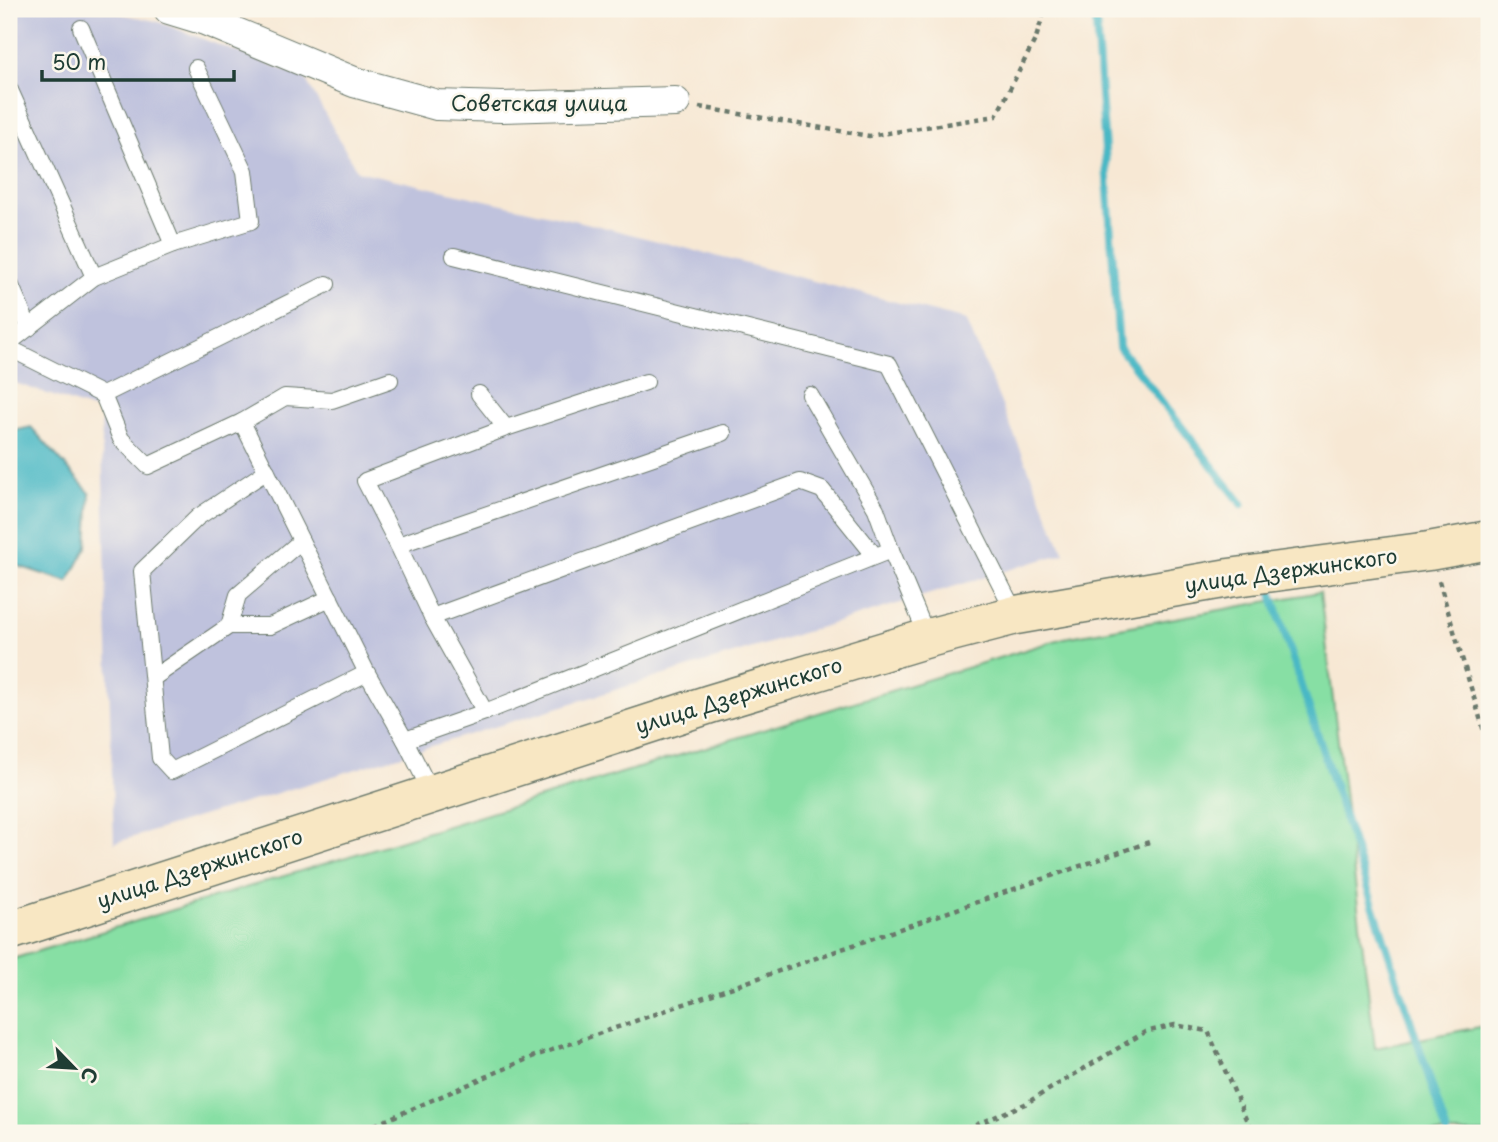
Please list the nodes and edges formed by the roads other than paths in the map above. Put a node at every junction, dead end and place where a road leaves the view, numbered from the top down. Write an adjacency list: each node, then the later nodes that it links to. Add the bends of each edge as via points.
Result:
1 (169, 9): 5 (street, Советская улица, via 354,82 437,105)
2 (80, 28): 6 (lane)
3 (196, 68): 6 (lane, via 245,171 251,221)
4 (9, 88): 8 (lane)
5 (675, 102)
6 (173, 245): 8 (lane)
7 (454, 256): 28 (lane, via 889,364)
8 (94, 277): 11 (lane)
9 (9, 281): 11 (lane)
10 (327, 284): 17 (lane)
11 (29, 328): 12 (lane)
12 (9, 346): 17 (lane)
13 (390, 380): 18 (lane, via 332,400 285,397)
14 (646, 382): 19 (lane)
15 (479, 394): 19 (lane)
16 (810, 394): 25 (lane, via 876,509)
17 (103, 395): 18 (lane, via 121,439 148,466)
18 (243, 422): 21 (lane)
19 (506, 429): 24 (lane, via 365,481)
20 (723, 433): 24 (lane)
21 (267, 471): 23 (lane); 33 (lane, via 198,517 142,571)
22 (1489, 540): 28 (street, улица Дзержинского)
23 (301, 541): 27 (lane); 30 (lane, via 238,595)
24 (398, 545): 29 (lane)
25 (891, 550): 26 (lane); 31 (lane)
26 (875, 556): 29 (lane, via 821,490 800,482); 34 (lane)
27 (330, 598): 30 (lane, via 270,626); 32 (lane)
28 (1016, 615): 31 (street, улица Дзержинского)
29 (432, 617): 34 (lane)
30 (229, 626): 33 (lane)
31 (929, 638): 36 (street, улица Дзержинского)
32 (366, 673): 33 (lane, via 172,771 160,758); 35 (lane)
33 (153, 678)
34 (485, 712): 35 (lane)
35 (405, 740): 36 (lane)
36 (432, 794): 37 (street, улица Дзержинского)
37 (9, 931)

